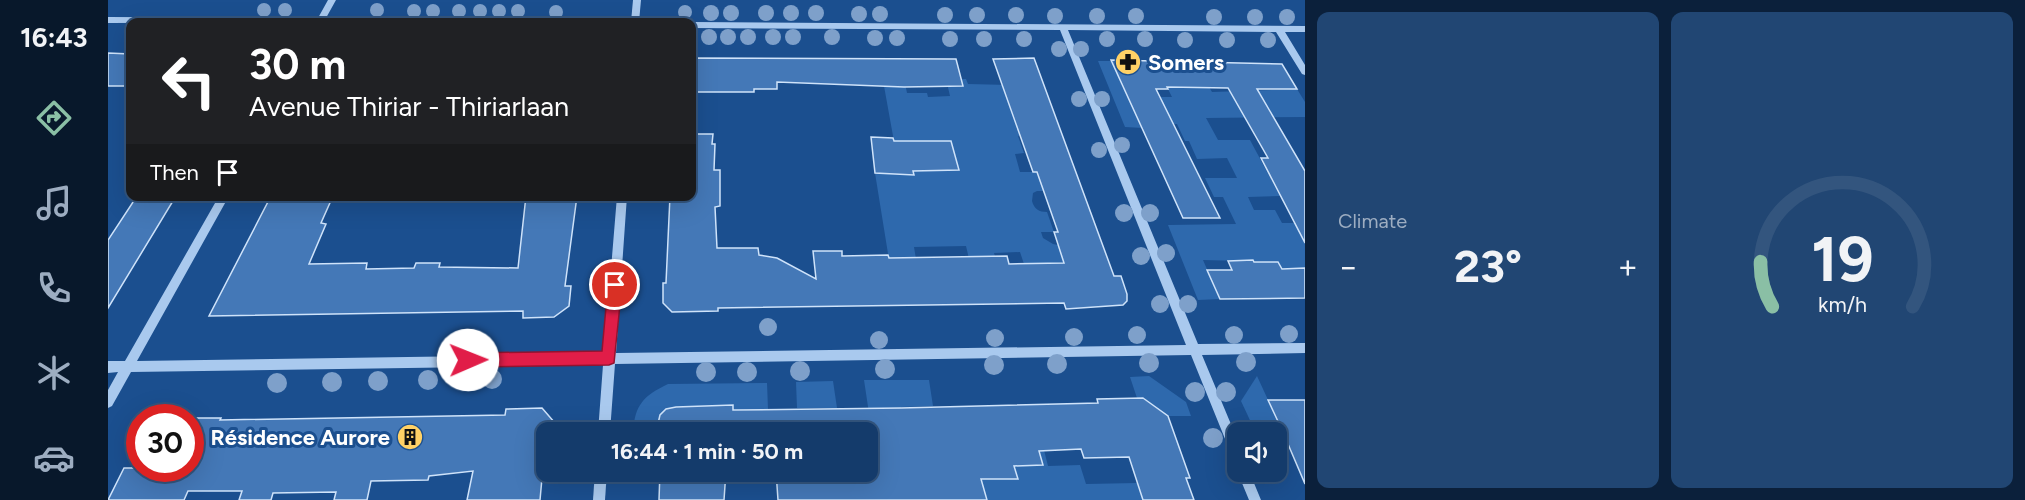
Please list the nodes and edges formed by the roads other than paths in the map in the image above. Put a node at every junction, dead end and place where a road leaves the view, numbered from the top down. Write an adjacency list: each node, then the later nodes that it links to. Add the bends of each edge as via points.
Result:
1 (332, 0): 3 (street)
2 (637, 0): 4 (street)
3 (322, 18)
4 (635, 18)
5 (108, 20): 6 (street)
6 (126, 20)
7 (696, 25): 8 (street)
8 (1063, 28): 9 (street); 15 (street)
9 (1279, 29): 10 (street); 11 (street)
10 (1305, 29)
11 (1305, 72)
12 (221, 201): 17 (street)
13 (622, 201): 16 (street)
14 (1305, 348): 15 (street)
15 (1194, 350): 16 (street); 21 (street)
16 (609, 358): 17 (street); 20 (street)
17 (128, 366): 18 (street); 19 (street)
18 (108, 367)
19 (108, 402)
20 (605, 422)
21 (1227, 430)
22 (601, 482): 24 (street)
23 (1248, 482): 25 (street)
24 (600, 500)
25 (1255, 500)

